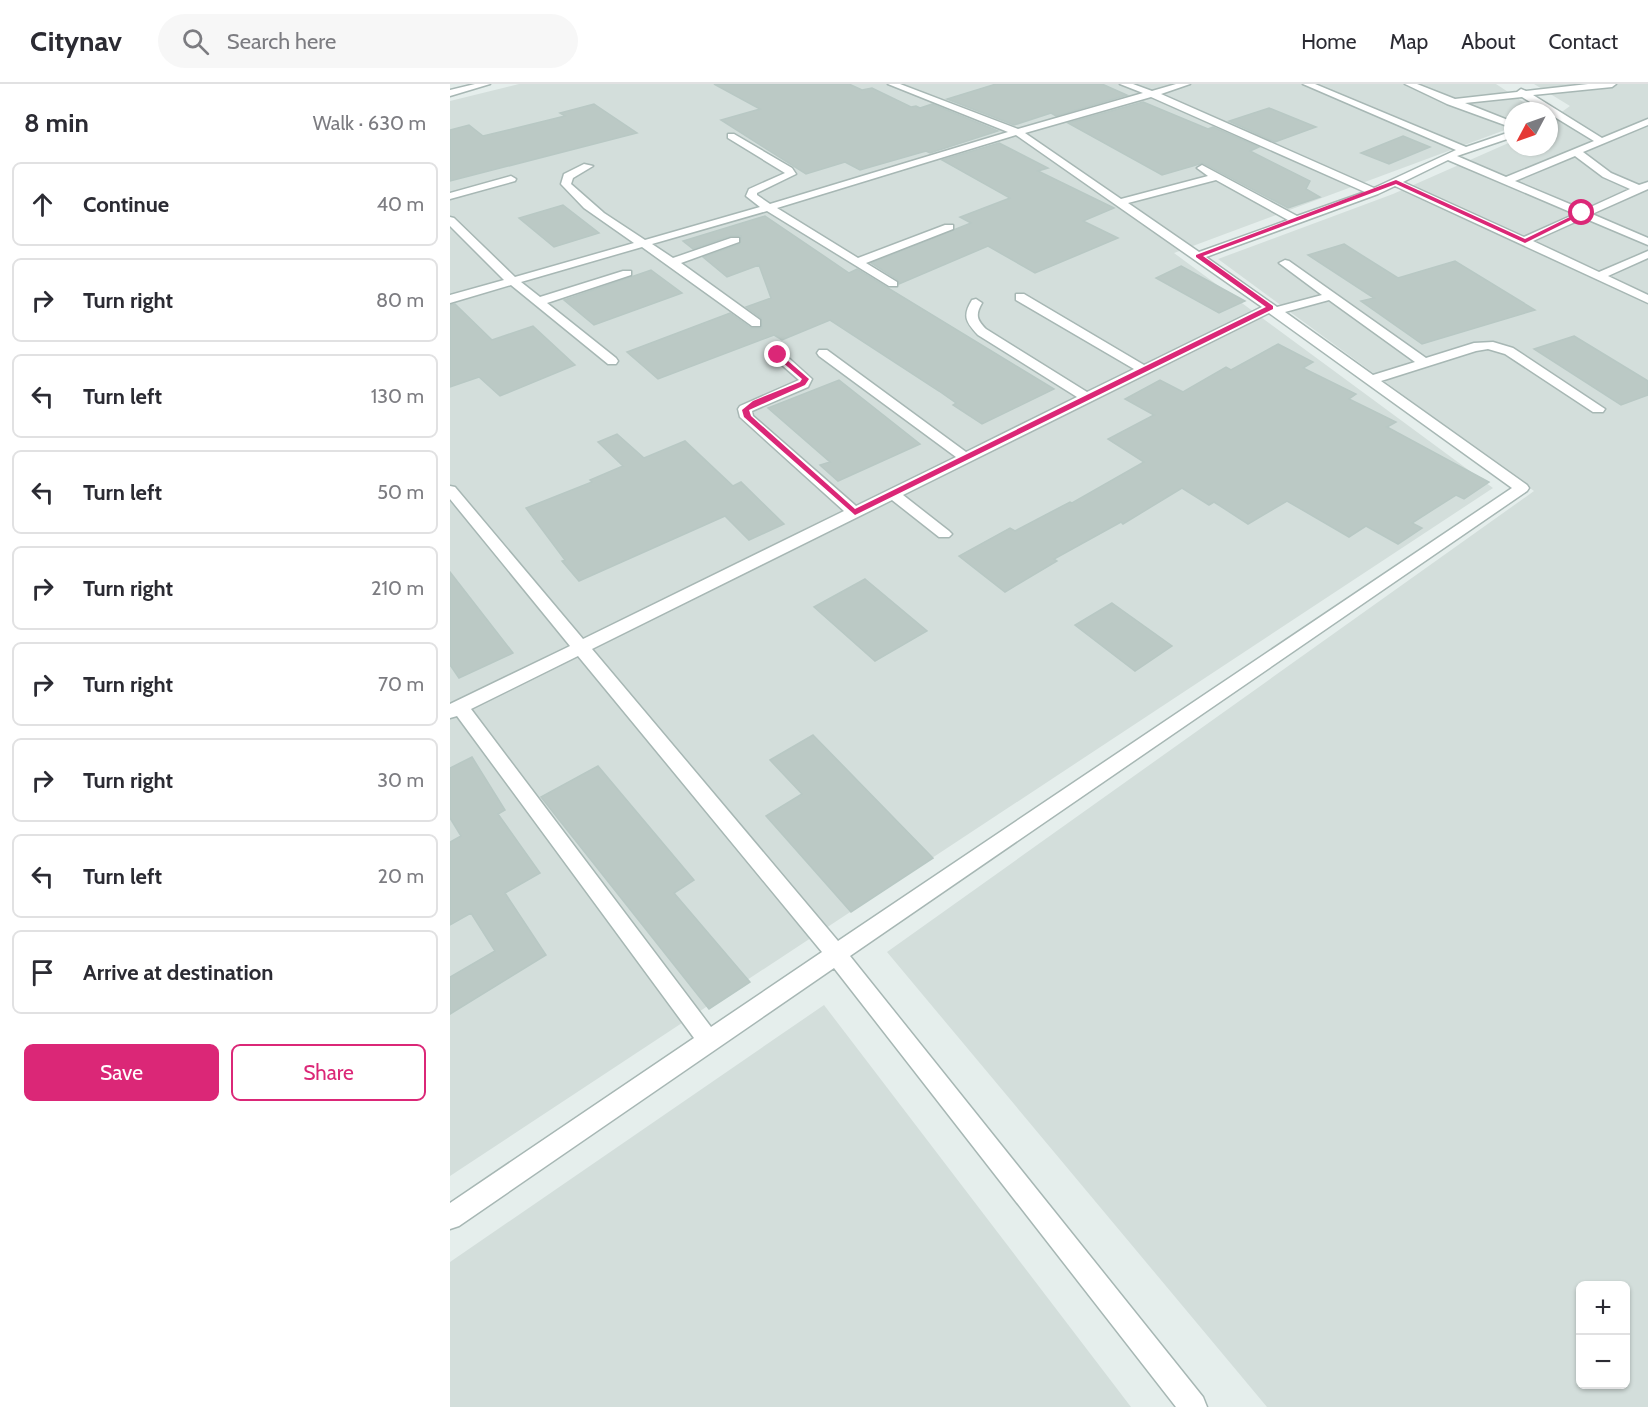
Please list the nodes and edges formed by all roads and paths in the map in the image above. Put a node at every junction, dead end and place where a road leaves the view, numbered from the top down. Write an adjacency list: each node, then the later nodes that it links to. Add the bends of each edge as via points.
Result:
1 (486, 84): 9 (street)
2 (892, 84): 15 (street)
3 (1124, 84): 11 (street)
4 (1186, 84): 11 (street)
5 (1307, 84): 19 (street)
6 (1409, 84): 12 (street)
7 (1509, 84): 10 (street)
8 (1612, 84): 10 (street)
9 (451, 92)
10 (1522, 93): 12 (street); 18 (street)
11 (1153, 94): 15 (street); 29 (street)
12 (1450, 102): 13 (street)
13 (1504, 122)
14 (1648, 122): 18 (street)
15 (1017, 132): 31 (street); 32 (street)
16 (731, 136): 32 (street, via 791,174 753,191 752,196)
17 (1504, 137): 19 (street)
18 (1601, 141): 20 (street)
19 (1465, 150): 21 (street)
20 (1577, 152): 26 (street); 28 (street, via 1607,175)
21 (1448, 156): 26 (street); 27 (street)
22 (588, 166): 40 (street, via 568,176 566,184)
23 (1202, 168): 24 (street)
24 (1218, 176): 31 (street); 35 (street)
25 (511, 180): 30 (street)
26 (1508, 180): 33 (street)
27 (1396, 182): 29 (street); 38 (street)
28 (1643, 187): 33 (street)
29 (1374, 192): 35 (street)
30 (450, 196)
31 (1122, 202): 42 (street)
32 (767, 207): 40 (street); 44 (street)
33 (1582, 213): 38 (street); 39 (street)
34 (450, 220): 48 (street)
35 (1296, 220): 42 (street)
36 (949, 227): 44 (street)
37 (735, 240): 43 (street)
38 (1525, 241): 47 (street)
39 (1648, 242)
40 (642, 243): 43 (street); 48 (street)
41 (1648, 254): 47 (street)
42 (1198, 256): 56 (street)
43 (672, 262): 57 (street)
44 (857, 262): 49 (street)
45 (1285, 263): 50 (street)
46 (627, 273): 54 (street)
47 (1599, 276): 53 (street)
48 (514, 281): 52 (street); 54 (street)
49 (893, 284)
50 (1330, 296): 56 (street); 61 (street)
51 (1020, 297): 62 (street)
52 (450, 299)
53 (1648, 299)
54 (540, 301): 60 (street)
55 (976, 303): 64 (street, via 971,312 972,322 982,332)
56 (1274, 309): 62 (street); 63 (street)
57 (756, 323)
58 (823, 353): 66 (street)
59 (778, 355): 69 (street, via 806,379 803,384 745,410 747,417)
60 (612, 361)
61 (1423, 362): 63 (street); 65 (street, via 1489,345 1509,351)
62 (1144, 370): 64 (street)
63 (1371, 380): 73 (street, via 1522,488)
64 (1087, 398): 66 (street)
65 (1598, 409)
66 (966, 458): 68 (street)
67 (450, 490): 71 (street)
68 (893, 494): 69 (street); 70 (street)
69 (855, 513): 71 (street)
70 (944, 534)
71 (581, 648): 72 (street); 73 (street)
72 (455, 710): 74 (street)
73 (837, 954): 74 (street); 76 (street)
74 (709, 1041): 75 (street)
75 (450, 1217)
76 (1193, 1407)

